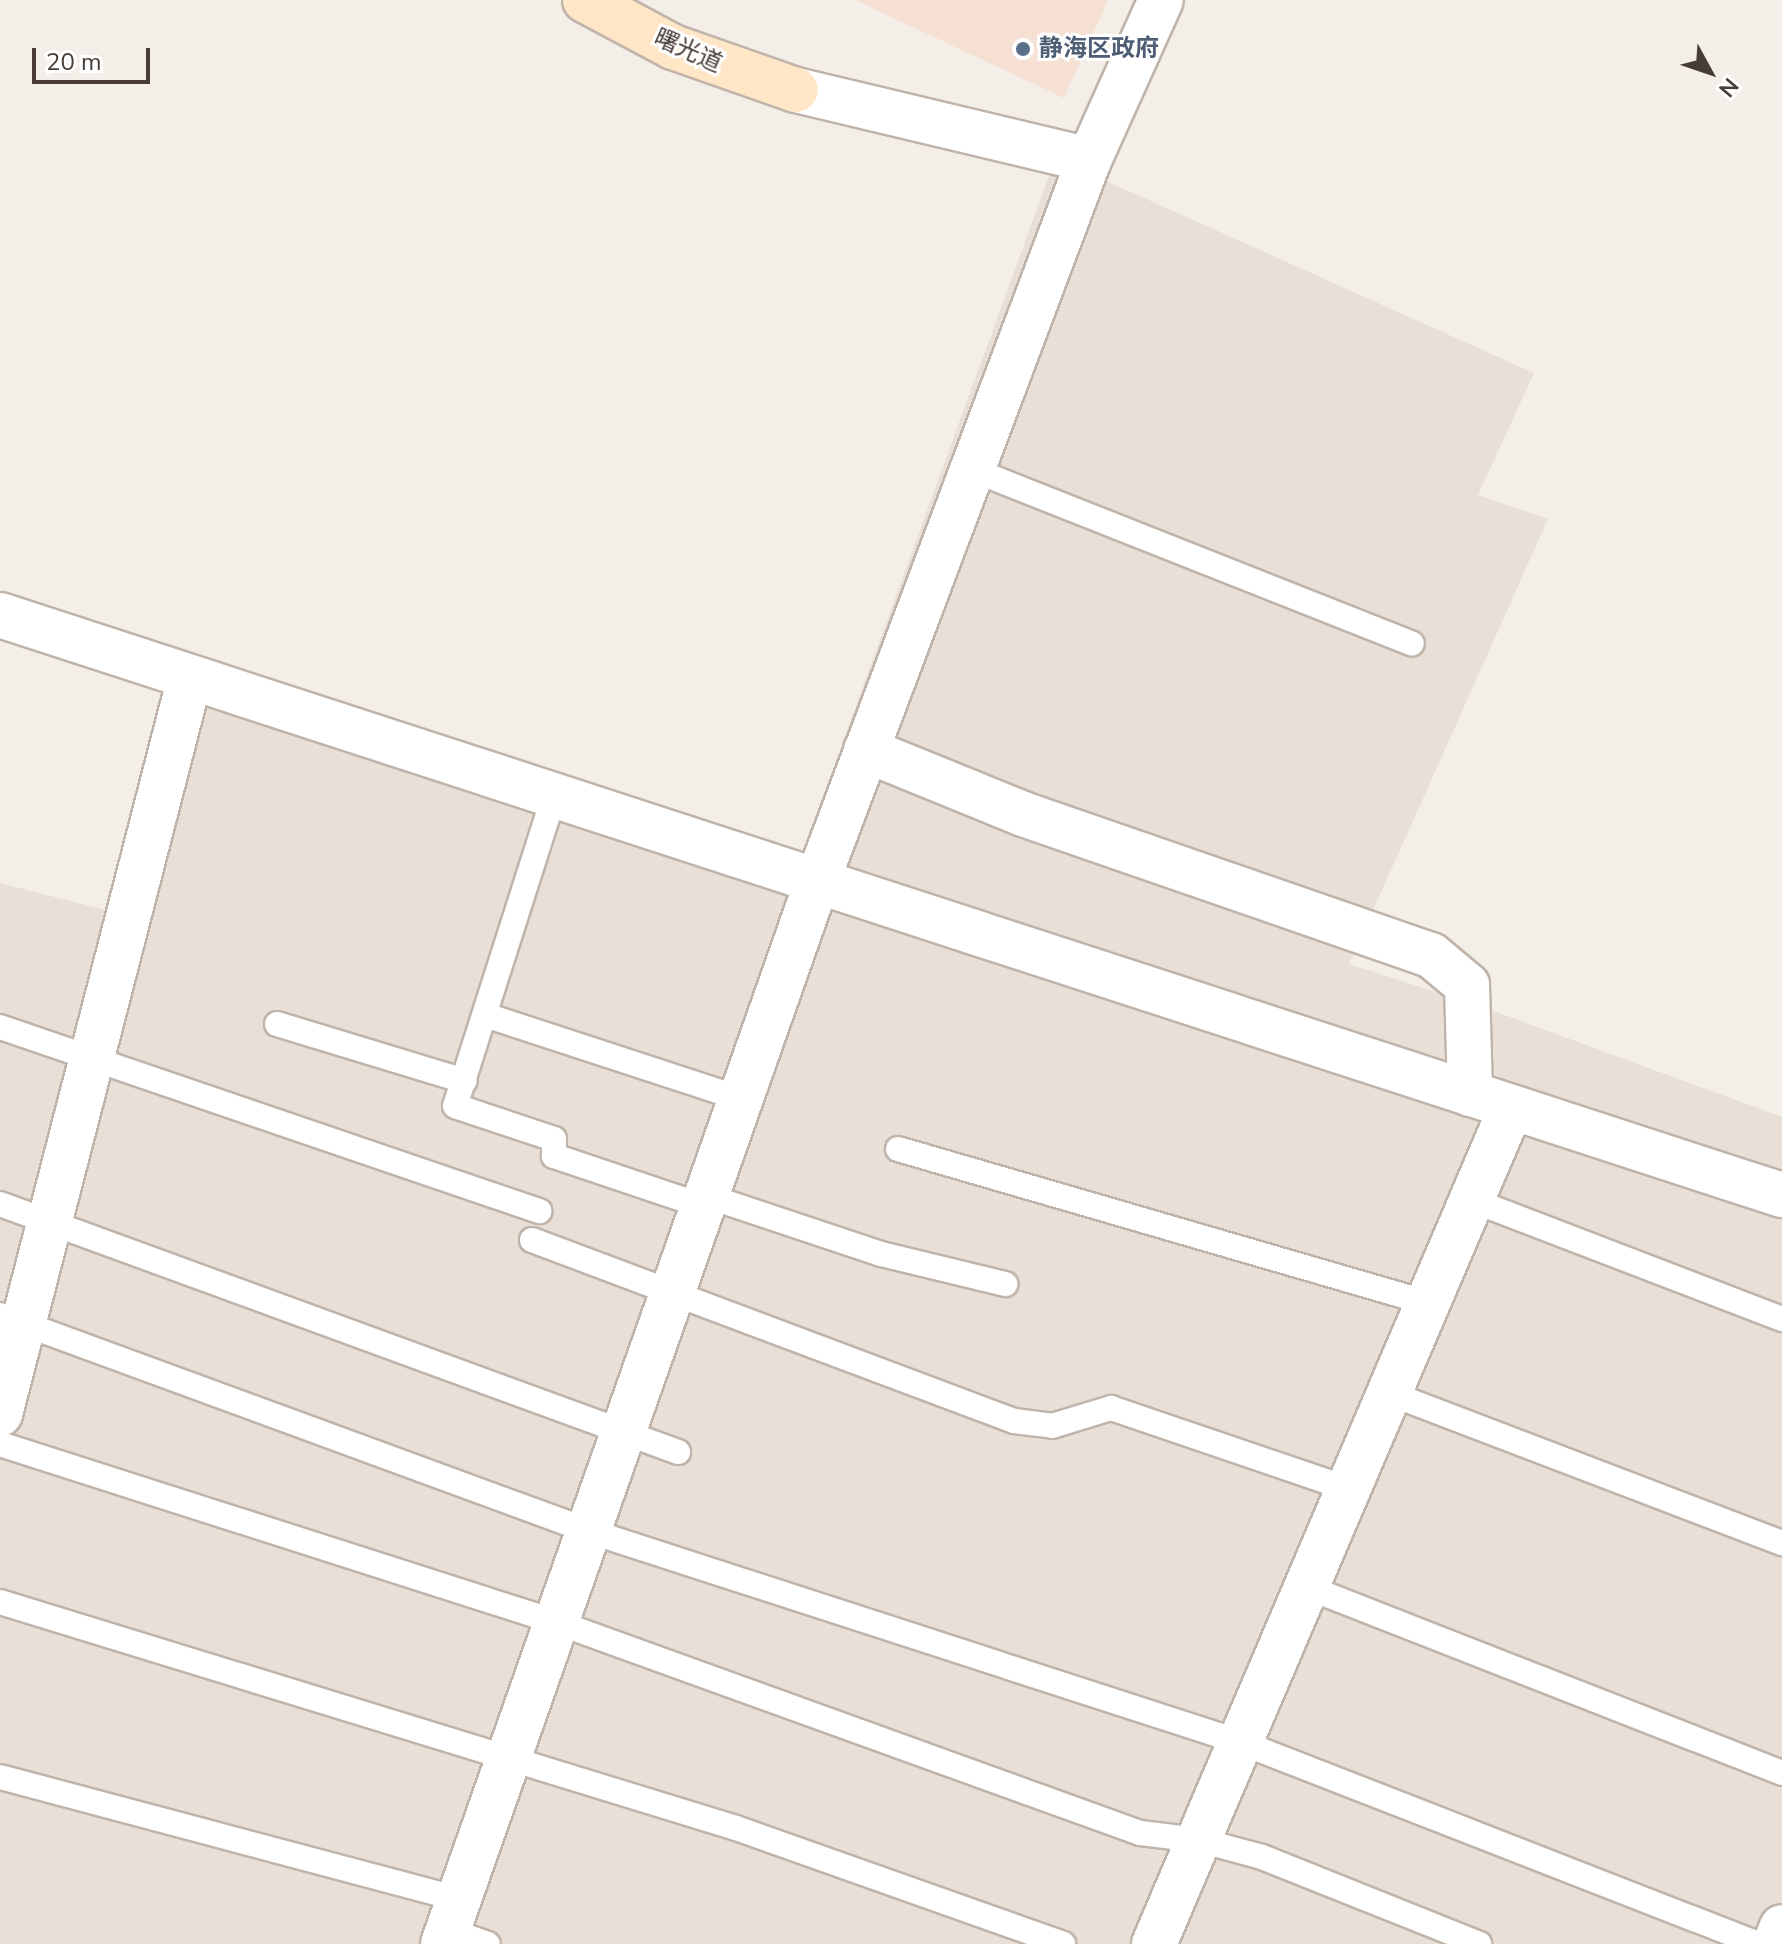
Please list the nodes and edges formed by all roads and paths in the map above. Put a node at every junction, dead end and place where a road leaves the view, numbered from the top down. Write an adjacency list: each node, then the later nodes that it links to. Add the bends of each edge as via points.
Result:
1 (585, 0): 3 (street, 曙光道, via 673,47 796,90)
2 (1161, 0): 3 (street)
3 (1089, 160): 4 (street)
4 (971, 469): 6 (lane); 8 (street)
5 (0, 615): 7 (street)
6 (1412, 644)
7 (190, 677): 9 (street); 14 (street)
8 (866, 750): 10 (street); 16 (street, via 1023,814 1431,955 1467,985)
9 (554, 796): 10 (street); 11 (lane)
10 (817, 882): 16 (street); 17 (street)
11 (485, 1015): 15 (lane); 17 (lane)
12 (277, 1024): 15 (lane)
13 (0, 1027): 14 (lane)
14 (93, 1055): 24 (lane); 25 (street)
15 (465, 1081): 22 (lane, via 455,1106 554,1139 554,1156)
16 (1470, 1094): 18 (street)
17 (742, 1099): 22 (street)
18 (1511, 1108): 20 (street); 21 (street)
19 (898, 1149): 29 (lane)
20 (1782, 1195)
21 (1472, 1200): 29 (street); 31 (lane)
22 (705, 1201): 27 (lane, via 881,1254); 28 (street)
23 (0, 1204): 25 (lane)
24 (539, 1211)
25 (51, 1218): 30 (street); 34 (lane)
26 (532, 1240): 28 (lane)
27 (1005, 1284)
28 (673, 1292): 34 (street); 37 (lane, via 1014,1421 1052,1426 1111,1408)
29 (1428, 1303): 32 (street)
30 (12, 1319): 33 (street); 38 (lane)
31 (1782, 1319)
32 (1389, 1393): 37 (street); 39 (lane)
33 (0, 1414)
34 (624, 1431): 36 (lane); 38 (street)
35 (0, 1444): 42 (lane)
36 (678, 1452)
37 (1349, 1489): 40 (street)
38 (589, 1531): 42 (street); 43 (lane)
39 (1782, 1543)
40 (1307, 1587): 43 (street); 45 (lane)
41 (0, 1602): 44 (lane)
42 (556, 1622): 44 (street); 47 (lane, via 1140,1833)
43 (1240, 1742): 47 (street); 53 (lane)
44 (509, 1758): 49 (street); 50 (lane, via 736,1828)
45 (1782, 1773)
46 (0, 1777): 49 (lane)
47 (1199, 1840): 51 (street); 52 (lane, via 1262,1857)
48 (1782, 1927): 54 (street)
49 (459, 1929)
50 (1063, 1944)
51 (1154, 1944)
52 (1479, 1944)
53 (1758, 1944)
54 (1775, 1944)

